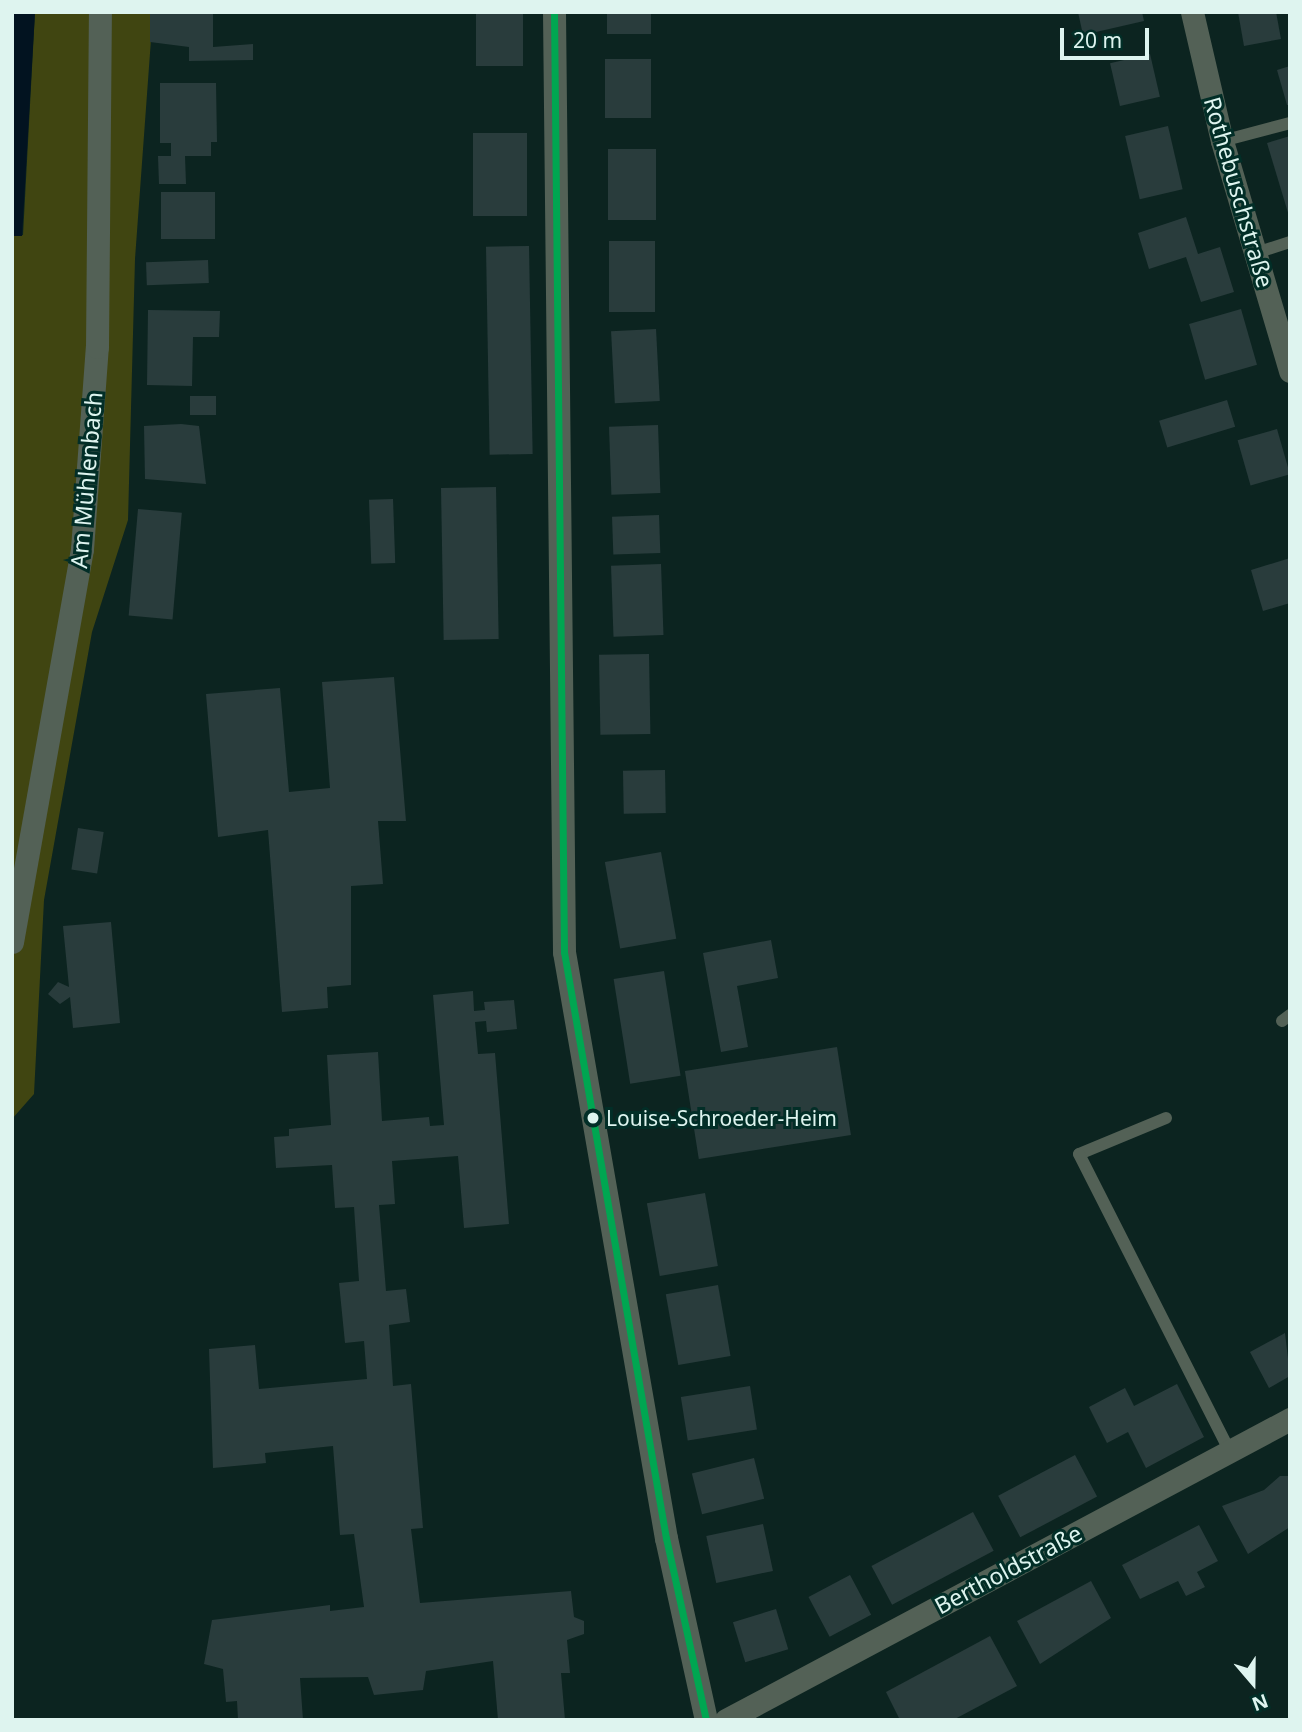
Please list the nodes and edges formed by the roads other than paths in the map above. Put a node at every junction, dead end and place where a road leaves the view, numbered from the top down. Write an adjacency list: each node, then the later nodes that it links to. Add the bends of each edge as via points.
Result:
1 (100, 12): 9 (street, Am Mühlenbach, via 97,347 82,549)
2 (554, 12): 13 (street, via 564,952 669,1550)
3 (1192, 12): 5 (street, Rothebuschstraße)
4 (1290, 122): 5 (lane)
5 (1222, 141): 7 (street, Rothebuschstraße)
6 (1290, 242): 7 (lane)
7 (1256, 253): 8 (street, Rothebuschstraße)
8 (1290, 371)
9 (12, 942)
10 (1166, 1118): 12 (lane, via 1079,1154)
11 (1290, 1419): 12 (street, Bertholdstraße)
12 (1230, 1451): 14 (street, Bertholdstraße)
13 (706, 1720)
14 (726, 1720)

